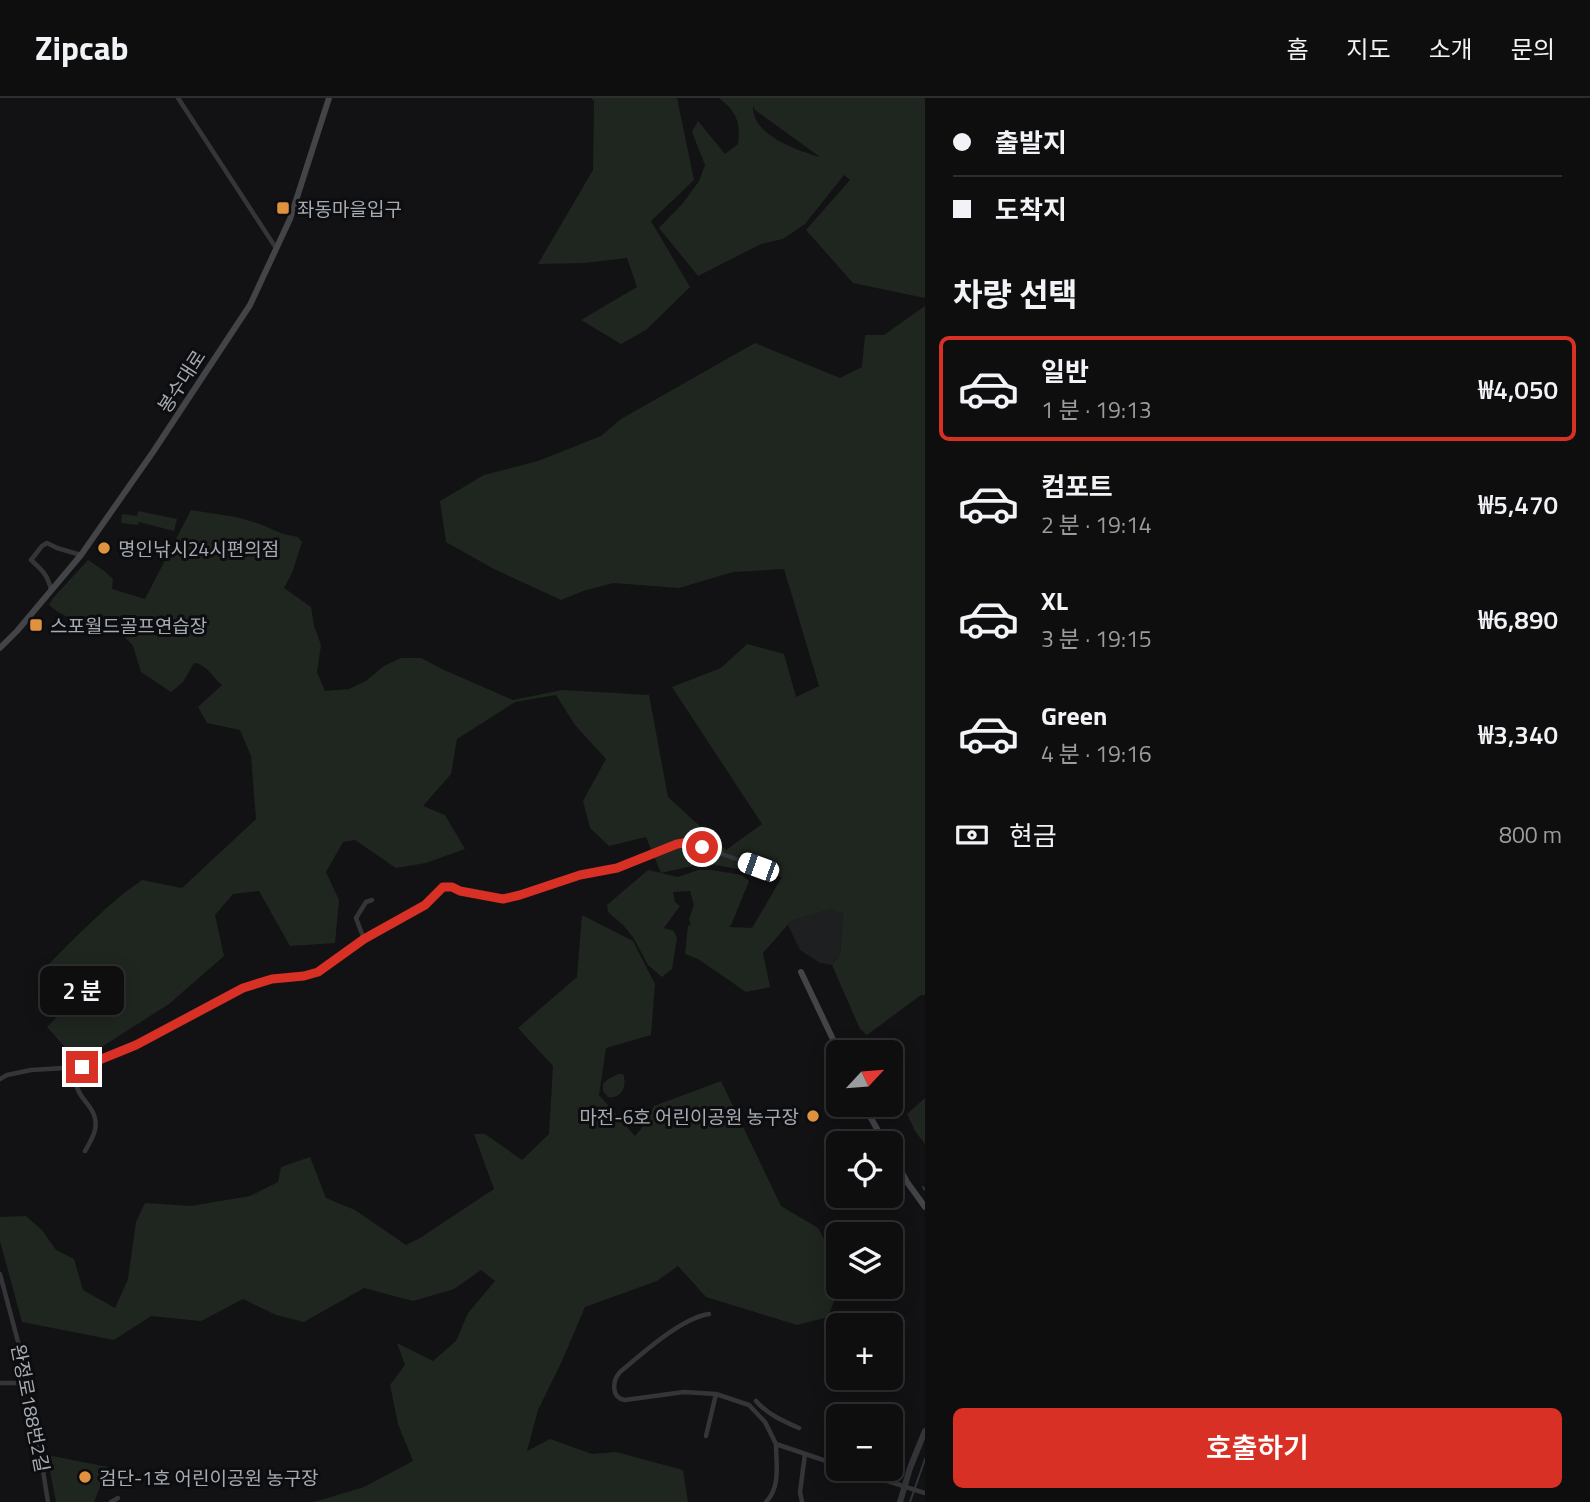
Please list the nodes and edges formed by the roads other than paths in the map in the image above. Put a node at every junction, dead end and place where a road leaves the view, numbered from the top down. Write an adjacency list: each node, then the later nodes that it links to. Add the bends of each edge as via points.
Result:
1 (178, 98): 3 (street)
2 (328, 98): 3 (main road, 봉수대로)
3 (277, 249): 4 (main road, 봉수대로, via 250,305)
4 (81, 555): 5 (main road, 봉수대로); 5 (street, via 47,543 42,546 31,560 45,572)
5 (51, 590): 6 (main road, 봉수대로)
6 (0, 648)
7 (758, 867): 9 (street, via 689,842 617,868 503,899 447,886 425,905)
8 (372, 900): 9 (street, via 356,918)
9 (364, 939): 12 (street, via 318,972 243,988 136,1045)
10 (801, 972): 11 (main road)
11 (833, 1040)
12 (75, 1068): 13 (street, via 31,1070); 14 (street, via 78,1091 95,1119 94,1136)
13 (0, 1079)
14 (85, 1151)
15 (903, 1175): 16 (main road)
16 (925, 1207)
17 (0, 1274): 19 (street, 완정로188번2길)
18 (709, 1314): 21 (street, via 683,1324 630,1364 616,1376 614,1390 625,1401 684,1392)
19 (29, 1382): 20 (street); 33 (street, 완정로188번2길)
20 (0, 1384)
21 (716, 1394): 25 (street); 26 (street, via 749,1405)
22 (756, 1401): 23 (street, via 779,1420)
23 (799, 1428)
24 (925, 1431): 30 (street)
25 (706, 1436)
26 (776, 1444): 27 (street); 35 (street, via 776,1484)
27 (805, 1454): 28 (street); 36 (street)
28 (826, 1461)
29 (887, 1481): 30 (street)
30 (908, 1488): 31 (street); 37 (street)
31 (924, 1492)
32 (118, 1498): 34 (street)
33 (48, 1502)
34 (111, 1502)
35 (766, 1502)
36 (802, 1502)
37 (900, 1502)

